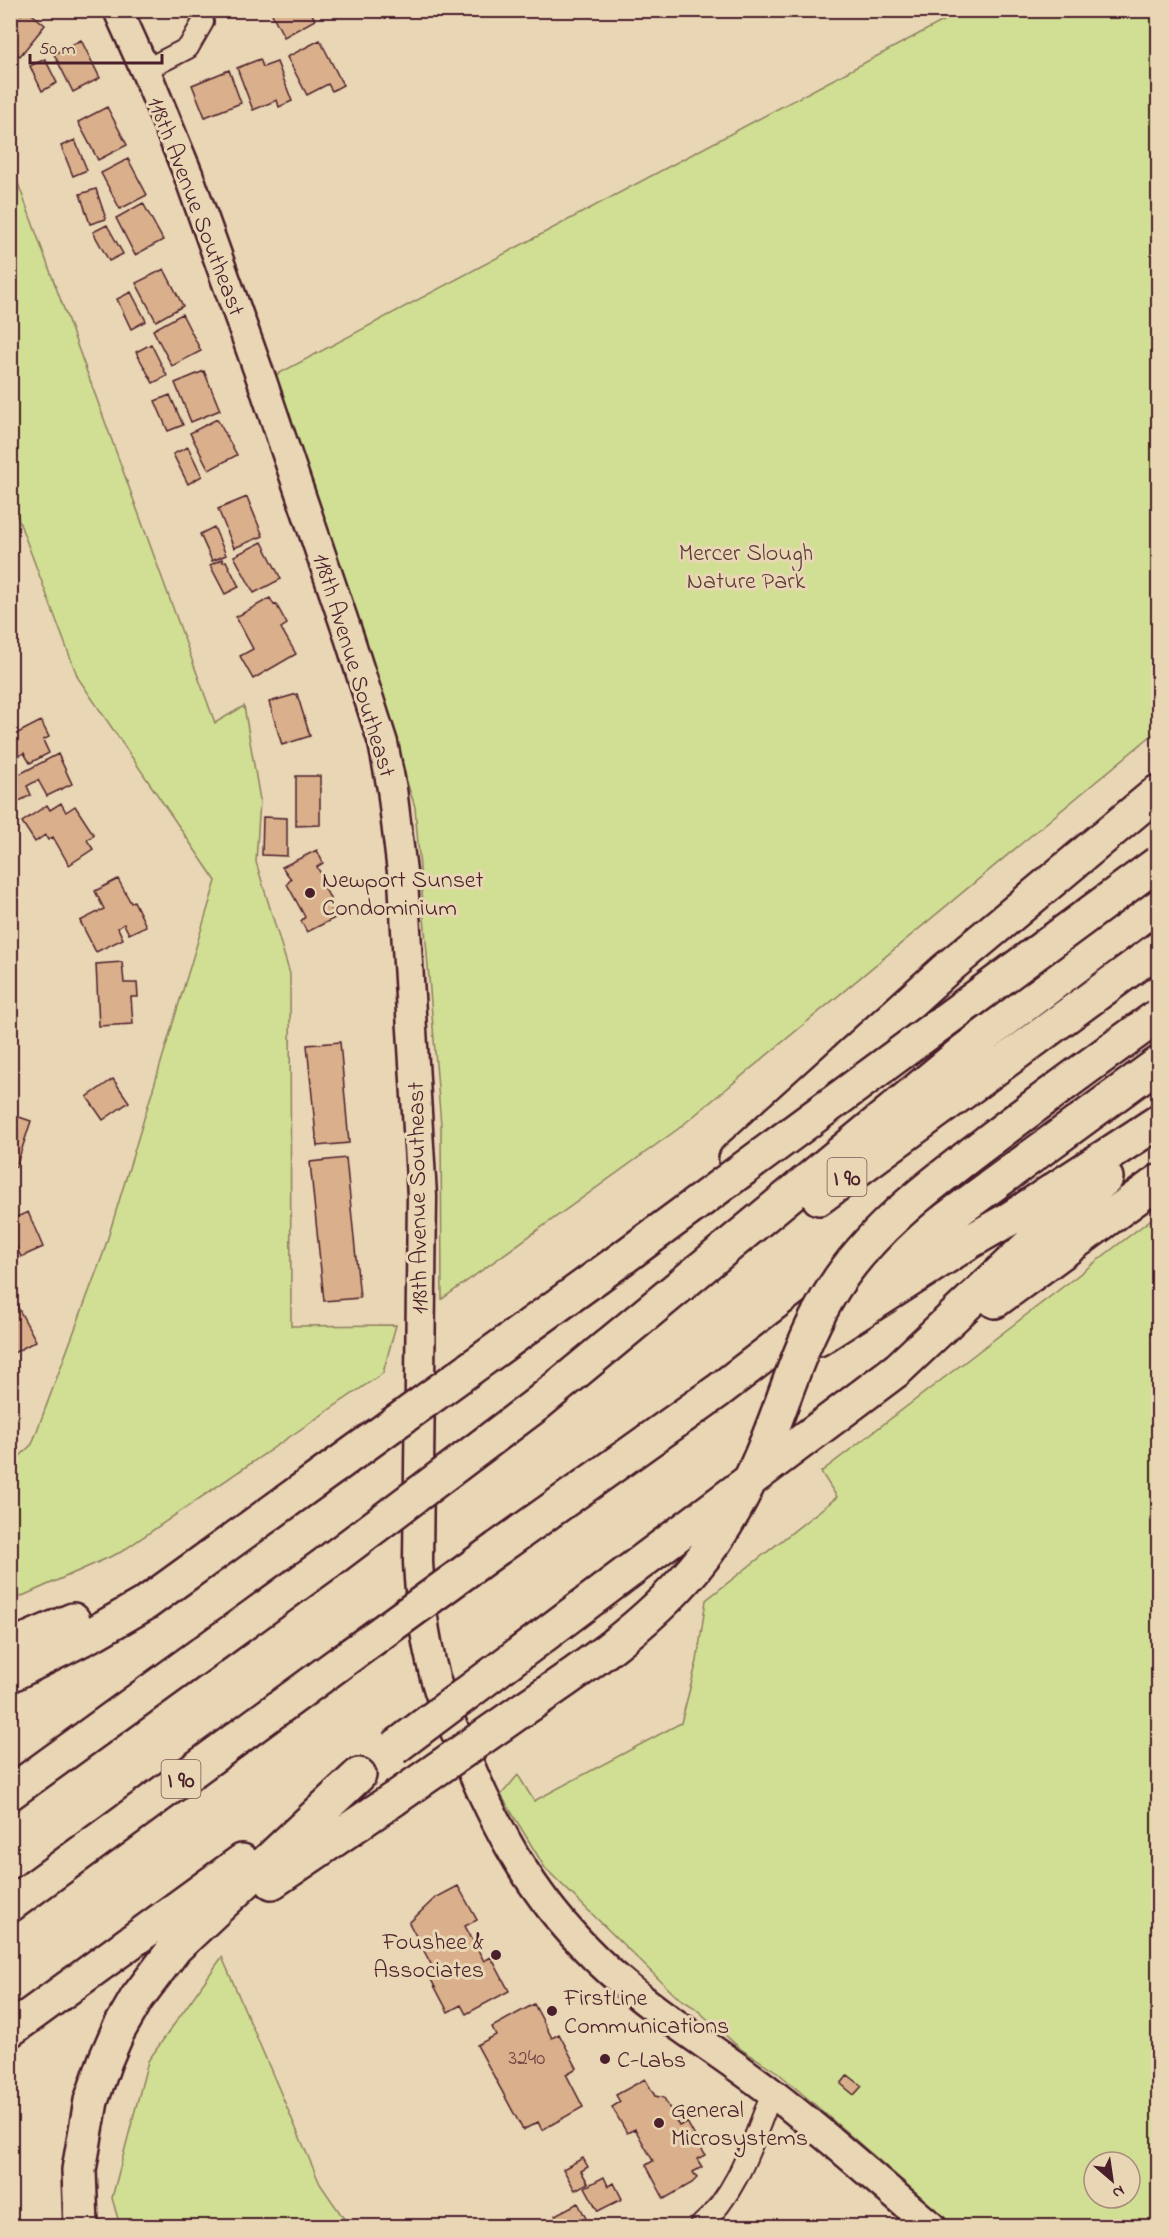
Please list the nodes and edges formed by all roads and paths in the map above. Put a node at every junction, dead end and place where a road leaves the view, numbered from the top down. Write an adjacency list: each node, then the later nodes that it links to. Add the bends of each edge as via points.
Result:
1 (118, 10): 3 (street, 118th Avenue Southeast)
2 (203, 22): 3 (street, via 188,48)
3 (145, 70): 27 (street, 118th Avenue Southeast, via 188,174 280,430 383,743 392,789 403,880 422,1196 419,1597 439,1690 483,1799 544,1902 609,1971)
4 (1158, 792): 13 (highway, bridge, via 944,971)
5 (1158, 863): 13 (highway, bridge)
6 (1158, 904): 16 (highway, via 964,1051)
7 (1158, 949): 16 (highway, I 90)
8 (1158, 1016): 25 (highway, bridge, via 959,1163 886,1225 856,1258 827,1298 809,1334 748,1487 729,1521 676,1590 647,1618 240,1905)
9 (1158, 1064): 15 (highway, I 90, bridge)
10 (1158, 1122): 15 (highway, bridge, via 775,1365)
11 (1158, 1132): 14 (highway, via 1039,1236)
12 (1158, 1182): 14 (highway)
13 (616, 1263): 17 (highway, bridge)
14 (898, 1370): 22 (highway, bridge)
15 (718, 1391): 24 (highway, I 90, bridge)
16 (536, 1405): 18 (highway, I 90, bridge)
17 (278, 1508): 19 (highway, via 147,1583); 20 (highway, via 147,1603)
18 (232, 1633): 21 (highway); 23 (highway, I 90)
19 (10, 1647)
20 (10, 1675)
21 (10, 1772)
22 (360, 1775): 25 (highway, via 175,1948); 26 (highway)
23 (10, 1793)
24 (10, 1905)
25 (137, 1998): 28 (highway, via 114,2041 91,2101 79,2170)
26 (10, 2030)
27 (772, 2092): 29 (street, via 728,2196); 30 (street, 118th Avenue Southeast)
28 (81, 2226)
29 (700, 2226)
30 (931, 2226)

